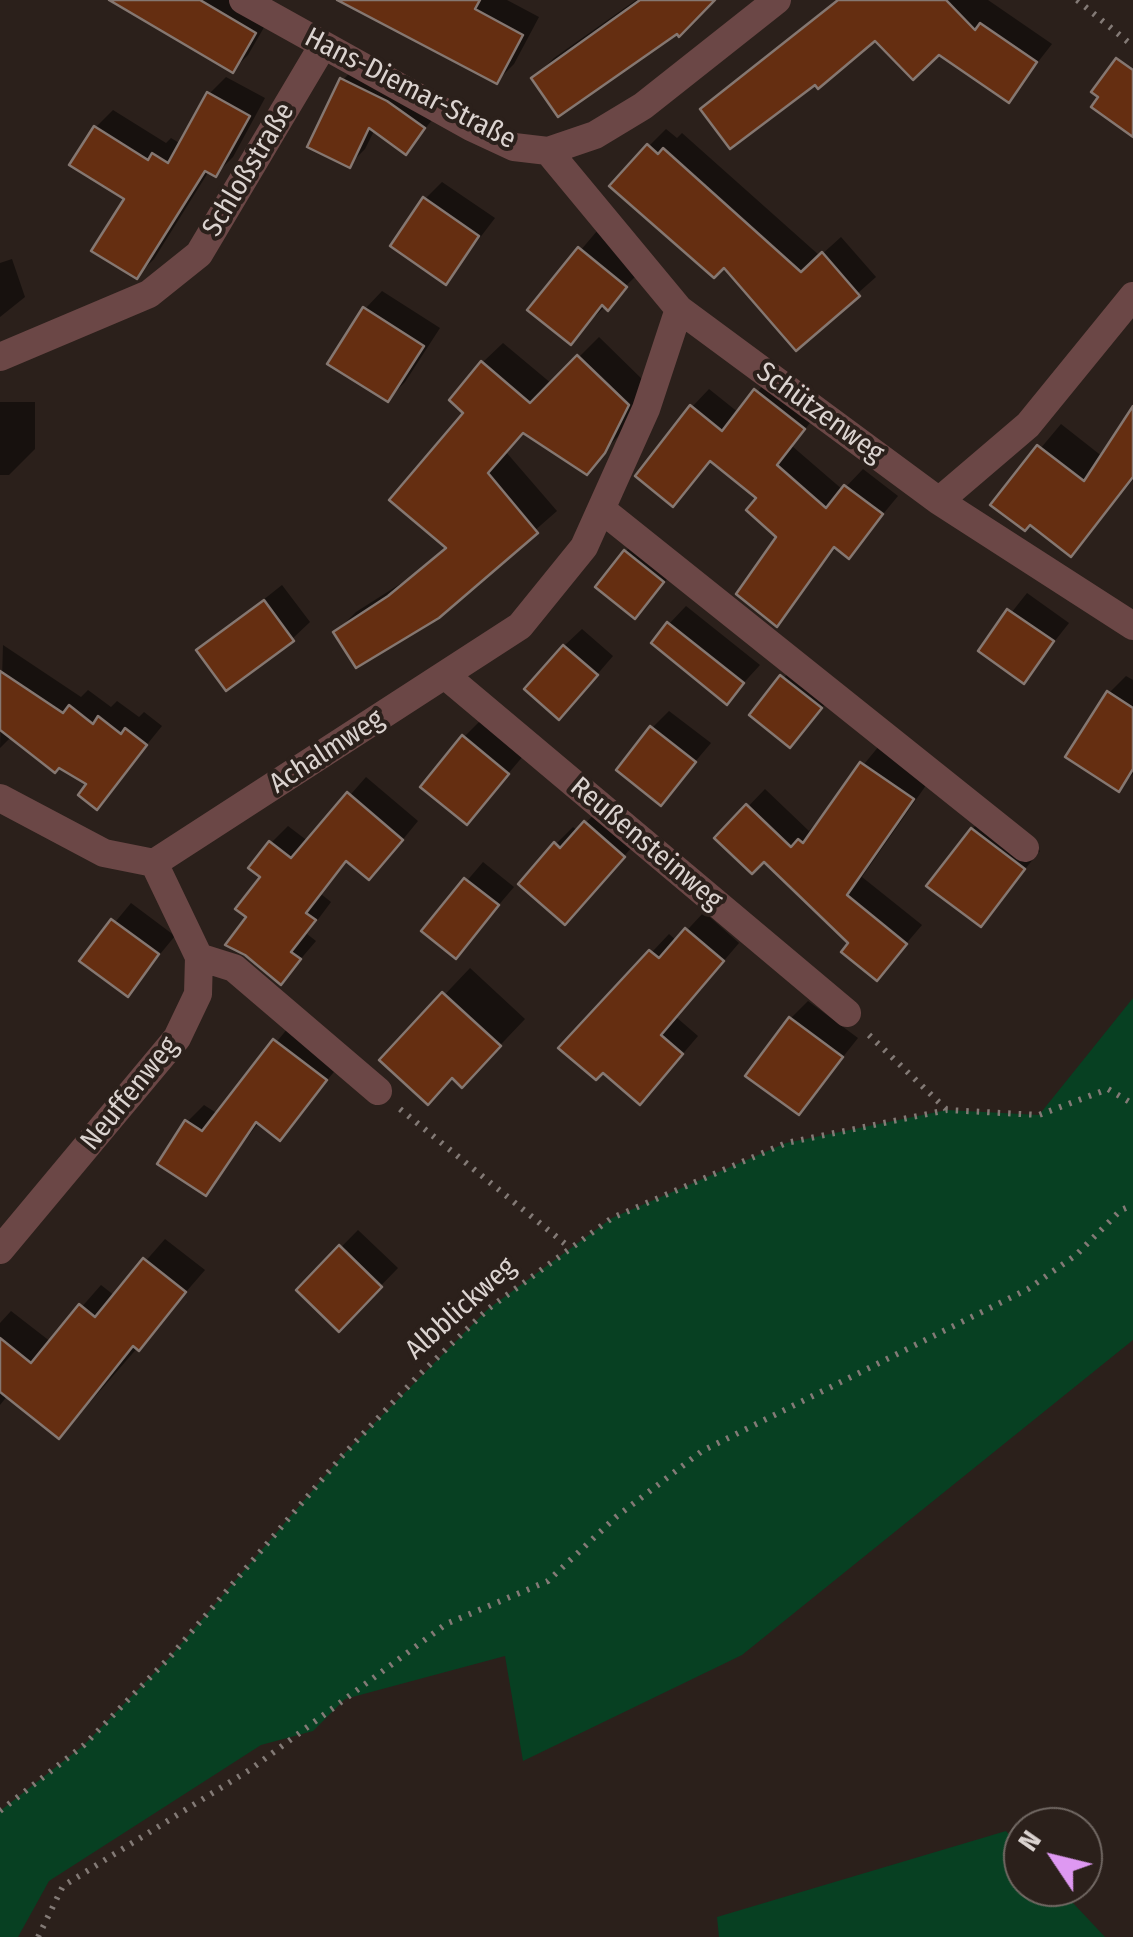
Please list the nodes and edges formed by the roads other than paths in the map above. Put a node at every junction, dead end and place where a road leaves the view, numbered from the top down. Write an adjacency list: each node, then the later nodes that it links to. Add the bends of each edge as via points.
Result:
1 (243, 0): 3 (street, Hans-Diemar-Straße)
2 (777, 0): 4 (street, Hans-Diemar-Straße, via 642,106 596,135)
3 (322, 47): 4 (street, Hans-Diemar-Straße, via 470,127 514,147); 7 (street, Schloßstraße, via 199,254 148,294)
4 (548, 151): 6 (street, Schützenweg)
5 (1133, 296): 8 (street, via 1028,425)
6 (680, 309): 8 (street, Schützenweg); 9 (street, Achalmweg, via 646,409)
7 (0, 357)
8 (939, 501): 10 (street, Schützenweg)
9 (601, 509): 11 (street, Achalmweg, via 584,547 520,626); 13 (street)
10 (1133, 626)
11 (446, 676): 14 (street, Achalmweg); 16 (street, Reußensteinweg)
12 (0, 798): 14 (street, via 104,853)
13 (1025, 848)
14 (154, 863): 15 (street)
15 (199, 957): 17 (street, via 234,968); 18 (street, Neuffenweg, via 198,994 177,1038)
16 (847, 1013)
17 (378, 1091)
18 (0, 1250)

